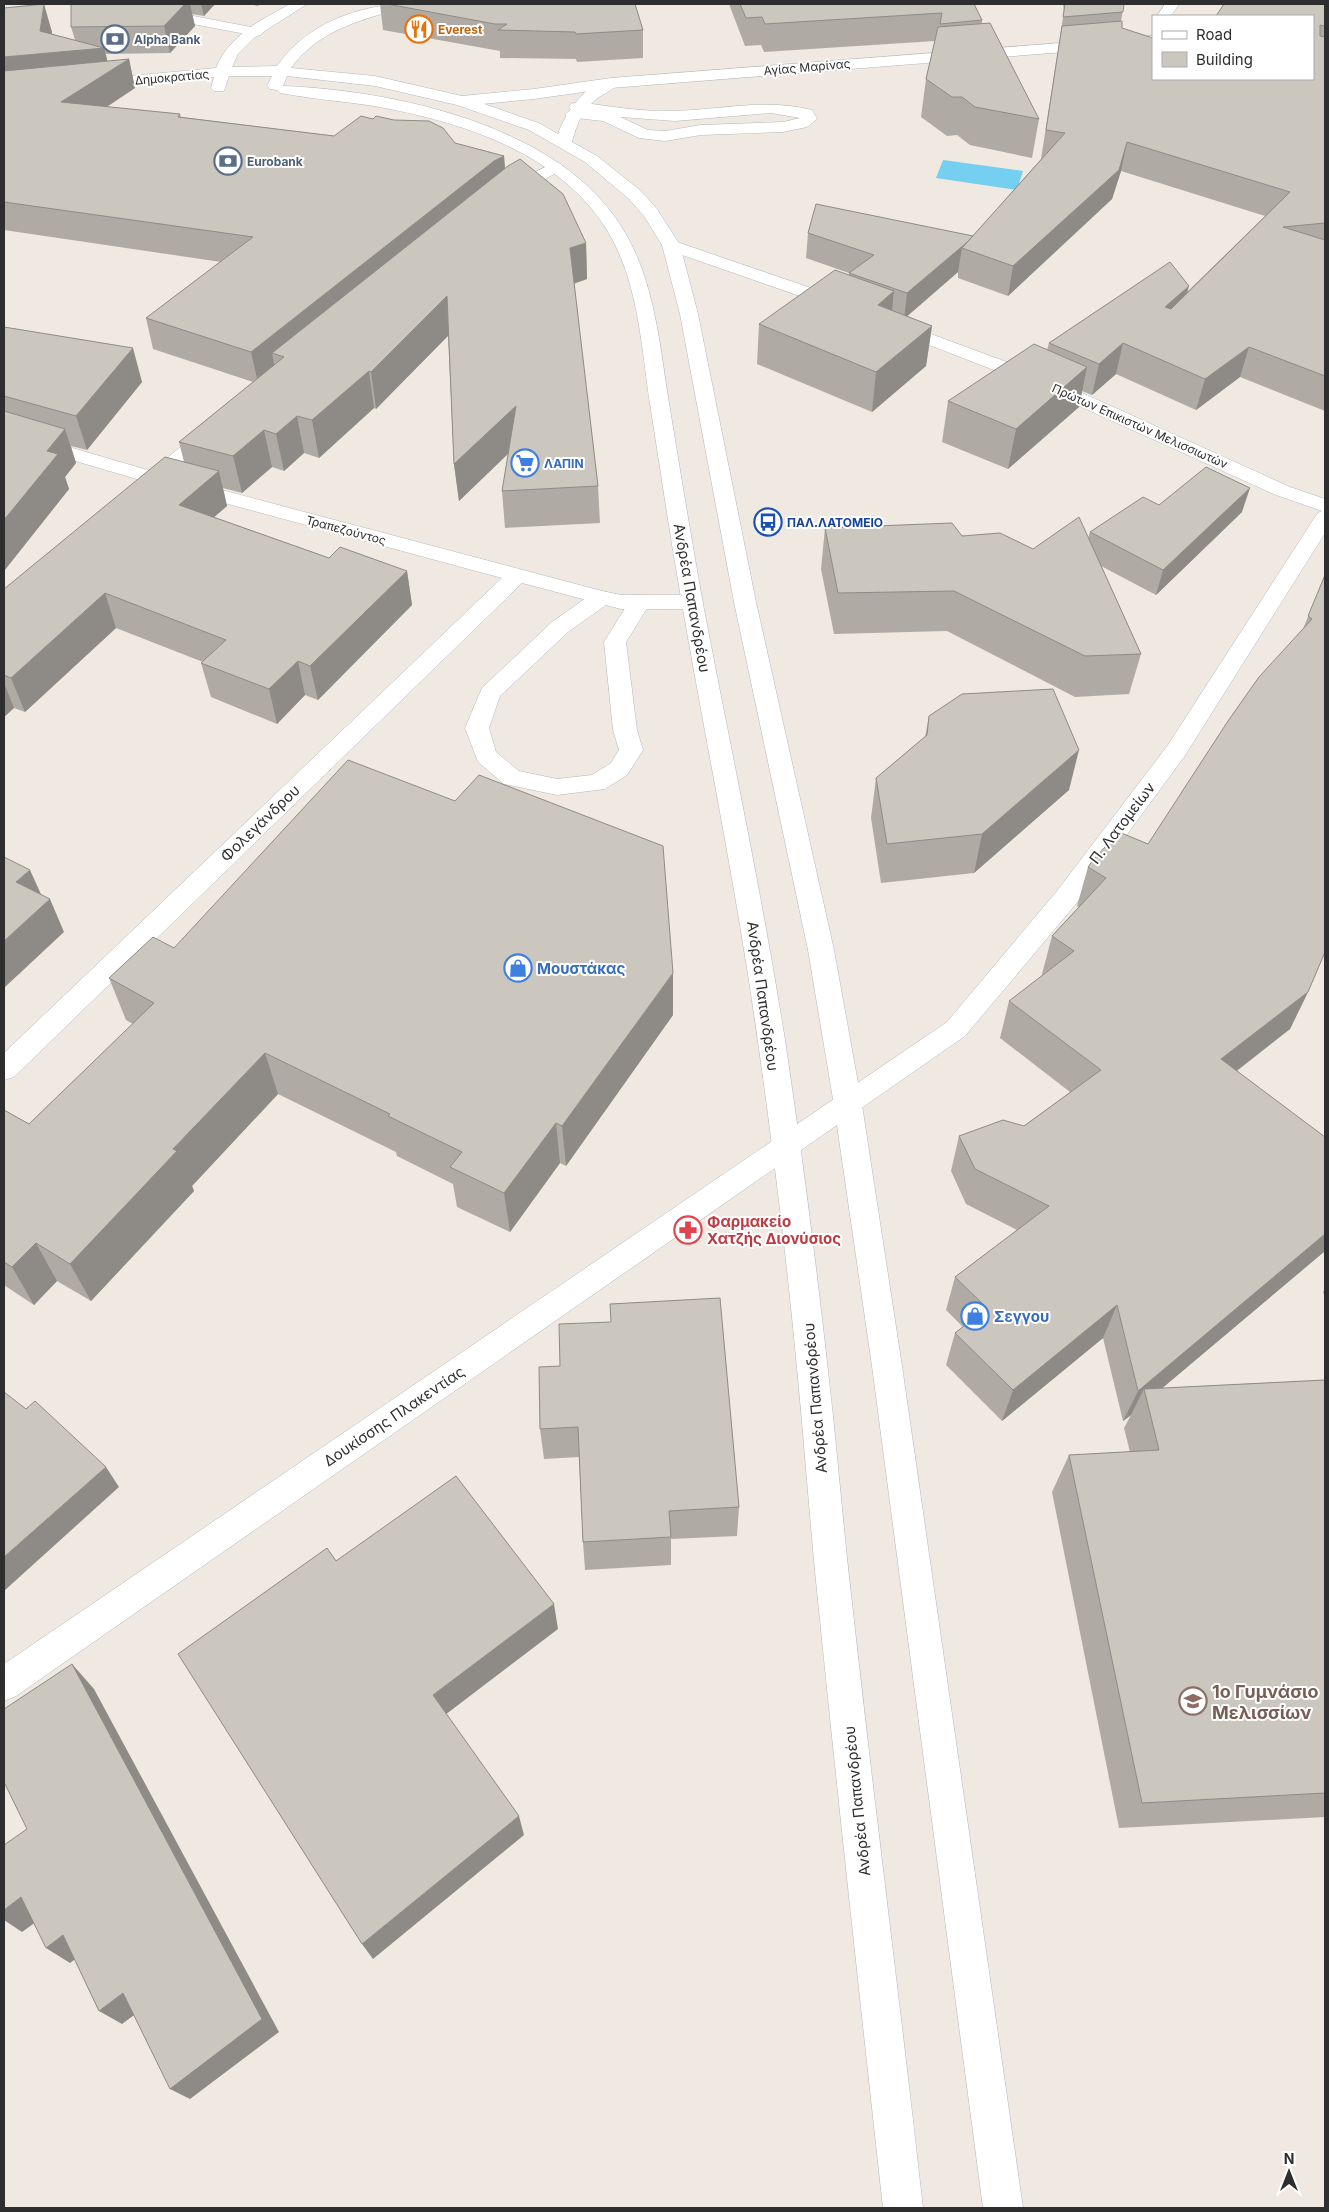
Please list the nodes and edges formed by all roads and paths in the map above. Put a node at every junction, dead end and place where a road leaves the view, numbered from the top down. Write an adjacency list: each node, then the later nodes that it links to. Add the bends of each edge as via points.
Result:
1 (109, 4): 6 (main road)
2 (300, 4): 6 (main road)
3 (402, 4): 10 (main road, via 320,32 302,44)
4 (1172, 4): 5 (main road)
5 (1165, 15)
6 (256, 32): 8 (main road, via 235,48)
7 (1152, 38): 9 (main road, Αγίας Μαρίνας)
8 (222, 72): 10 (main road, Δημοκρατίας); 11 (main road, Δημοκρατίας); 12 (main road)
9 (611, 82): 15 (main road, Αγίας Μαρίνας, via 534,94); 16 (main road, via 591,94)
10 (270, 83): 15 (main road, via 375,81); 18 (main road, Ανδρέα Παπανδρέου, via 439,117 510,142)
11 (80, 86)
12 (219, 89): 13 (main road); 14 (main road, Δημοκρατίας)
13 (237, 89)
14 (202, 91)
15 (462, 100): 17 (main road)
16 (575, 110): 16 (main road, via 658,116 794,110 806,113 809,119 783,127 701,130 665,136 645,135 606,117); 17 (main road)
17 (564, 142): 20 (main road, via 613,174 635,195)
18 (555, 167): 19 (main road); 30 (main road, Ανδρέα Παπανδρέου, via 579,185 606,216 620,237 632,268 645,316)
19 (493, 204)
20 (671, 245): 25 (main road, Πρώτων Επικιστών Μελισσιωτών, via 1040,381); 32 (main road, via 689,314 745,602 821,950)
21 (224, 422): 23 (main road)
22 (4, 434): 23 (main road, Τραπεζούντος)
23 (154, 478): 24 (main road); 27 (main road, Τραπεζούντος)
24 (131, 496)
25 (1325, 506)
26 (1325, 517): 32 (main road, Π. Λατομείων, via 1176,751 1066,898 956,1029)
27 (516, 576): 28 (main road, Τραπεζούντος); 31 (main road, Φολεγάνδρου)
28 (601, 598): 29 (main road, Τραπεζούντος); 29 (main road, via 560,627 490,693 477,728 486,756 512,778 557,787 597,782 619,769 630,750 615,642)
29 (640, 602): 30 (main road, Τραπεζούντος)
30 (692, 602): 33 (main road, Ανδρέα Παπανδρέου, via 758,950)
31 (4, 1069)
32 (848, 1106): 33 (main road, Π. Λατομείων); 36 (main road)
33 (785, 1149): 34 (main road, Δουκίσσης Πλακεντίας); 35 (main road, Ανδρέα Παπανδρέου, via 811,1347 824,1496)
34 (4, 1684)
35 (902, 2208)
36 (1003, 2208)

